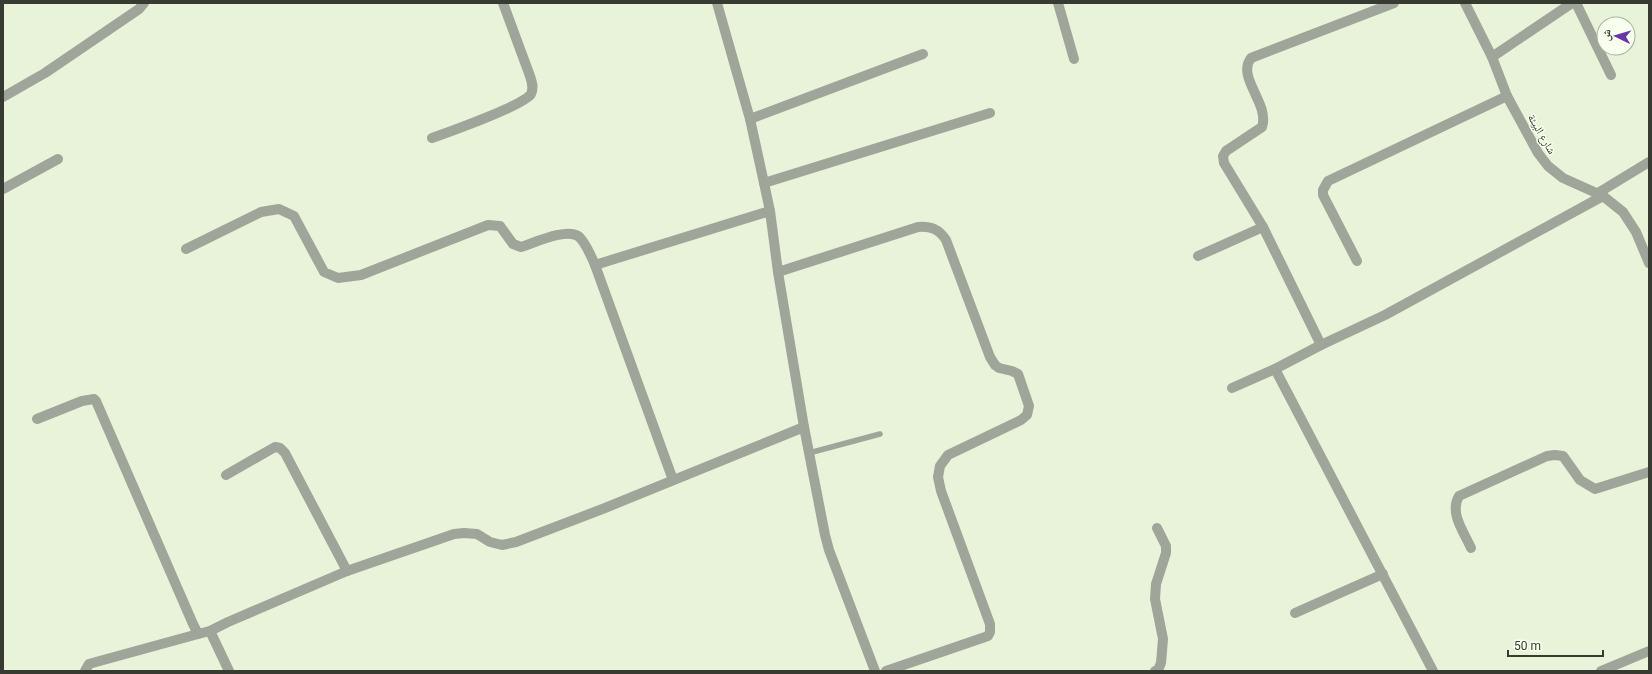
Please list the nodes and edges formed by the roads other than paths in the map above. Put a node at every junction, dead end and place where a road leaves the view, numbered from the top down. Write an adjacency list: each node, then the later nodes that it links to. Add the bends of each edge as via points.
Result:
1 (144, 3): 14 (street, via 45,73)
2 (503, 3): 17 (street, via 532,82 530,95 495,114)
3 (716, 3): 16 (street)
4 (1058, 3): 11 (street)
5 (1394, 3): 24 (street, via 1251,58 1248,62 1247,74 1264,121 1262,127 1226,151 1223,156 1224,163)
6 (1465, 3): 10 (street, شارع البيئة)
7 (1572, 3): 10 (street)
8 (1576, 3): 12 (street)
9 (923, 54): 16 (street)
10 (1492, 57): 13 (street, شارع البيئة)
11 (1074, 59)
12 (1611, 75)
13 (1507, 96): 22 (street, شارع البيئة, via 1538,153 1548,166 1563,178); 27 (street, via 1328,182 1323,195)
14 (3, 97)
15 (990, 113): 20 (street)
16 (750, 119): 20 (street)
17 (432, 138)
18 (58, 159): 21 (street)
19 (1649, 162): 22 (street)
20 (764, 183): 23 (street)
21 (3, 189)
22 (1601, 195): 28 (street, شارع البيئة, via 1623,212 1636,232); 31 (street, via 1391,312)
23 (770, 211): 29 (street); 30 (street)
24 (1263, 227): 26 (street); 31 (street)
25 (186, 249): 29 (street, via 261,212 279,209 294,216 324,272 338,278 362,275 488,225 500,226 514,244 521,247 561,234 579,236)
26 (1198, 256)
27 (1357, 261)
28 (1649, 263)
29 (596, 265): 40 (street)
30 (778, 272): 35 (street); 52 (street, via 918,227 932,227 946,240 994,365 1018,374 1029,406 1027,415 1021,420 948,455 940,466 938,477 990,624 988,636)
31 (1321, 345): 32 (street)
32 (1275, 369): 33 (street); 44 (street)
33 (1232, 388)
34 (37, 419): 47 (street, via 82,401 96,401)
35 (804, 427): 37 (street); 40 (street)
36 (880, 434): 37 (lane)
37 (809, 454): 51 (street, via 829,550)
38 (1649, 472): 42 (street, via 1595,489 1580,480 1563,456 1547,456 1459,496 1455,507 1456,514)
39 (226, 475): 43 (street, via 274,447 280,448 298,476)
40 (673, 480): 43 (street, via 516,542 502,545 490,542 477,534 454,534)
41 (1157, 528): 53 (street, via 1166,546 1166,553 1156,584 1155,599 1163,639 1161,663)
42 (1471, 548)
43 (347, 571): 46 (street)
44 (1383, 574): 45 (street); 54 (street)
45 (1295, 613)
46 (210, 631): 47 (street); 50 (street)
47 (198, 634): 49 (street, via 89,664)
48 (1649, 651): 55 (street)
49 (85, 671)
50 (229, 671)
51 (875, 671)
52 (886, 671)
53 (1155, 671)
54 (1433, 671)
55 (1601, 671)

